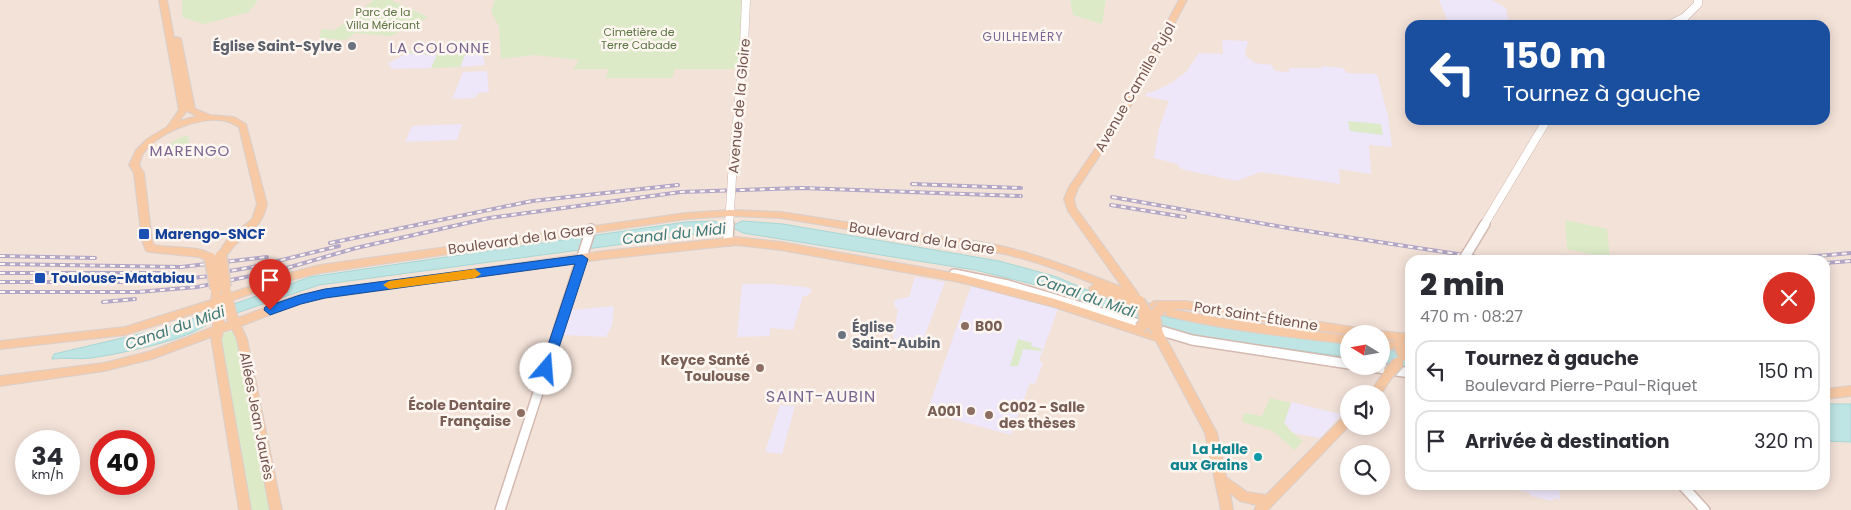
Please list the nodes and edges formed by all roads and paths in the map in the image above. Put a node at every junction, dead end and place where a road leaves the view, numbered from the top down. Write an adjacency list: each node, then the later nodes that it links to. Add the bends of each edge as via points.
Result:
1 (166, 0): 6 (main road, via 191,111); 8 (main road, via 183,110)
2 (746, 0): 9 (street, Avenue de la Gloire, bridge, via 746,47 733,145)
3 (1183, 0): 19 (main road, Avenue Camille Pujol, via 1118,122 1069,198 1071,209)
4 (1698, 0): 5 (main road, via 1692,11)
5 (1677, 20)
6 (210, 117): 8 (main road); 15 (main road, via 236,121 245,131 262,204 260,218)
7 (1544, 125): 14 (main road)
8 (170, 128): 15 (main road, via 142,147 134,164 139,173 148,246 159,251)
9 (731, 194): 10 (main road, Avenue de la Gloire)
10 (730, 215): 11 (main road, Boulevard de la Gare, via 686,216); 12 (main road, Avenue de la Gloire); 13 (main road, Boulevard de la Gare, via 781,215)
11 (590, 231): 16 (main road); 20 (main road, Boulevard de la Gare, via 320,269)
12 (728, 237): 16 (main road); 17 (main road)
13 (948, 242): 18 (main road, Boulevard de la Gare, via 974,244); 21 (main road, via 1040,267)
14 (1466, 255)
15 (215, 257): 20 (main road, bridge)
16 (583, 257): 22 (main road, via 325,294); 48 (main road)
17 (897, 267): 24 (main road, via 1021,294); 35 (main road, via 948,272 1008,285 1192,340)
18 (1064, 269): 19 (main road, Boulevard de la Gare, via 1107,281); 21 (main road, Boulevard de la Gare)
19 (1118, 274): 21 (main road)
20 (222, 298): 22 (main road, Allées Jean Jaurès); 23 (main road, Allées Jean Jaurès); 30 (main road, Boulevard de la Gare, via 158,322 116,332)
21 (1149, 304): 24 (main road, bridge, via 1145,324); 25 (main road, Port Saint-Étienne); 26 (main road, bridge); 26 (main road, bridge); 27 (main road)
22 (234, 321): 23 (main road); 47 (main road, Allées Jean Jaurès, via 242,339)
23 (219, 327): 38 (main road, via 173,348 127,361); 46 (main road, Allées Jean Jaurès, via 216,340)
24 (1138, 329): 26 (main road)
25 (1340, 330)
26 (1159, 335): 43 (main road, via 1211,433)
27 (1340, 338)
28 (1405, 338): 29 (main road)
29 (1391, 339): 32 (main road, bridge)
30 (0, 345)
31 (1390, 347): 33 (main road)
32 (1405, 350)
33 (1405, 351)
34 (1405, 355): 39 (main road, bridge)
35 (1340, 363)
36 (1390, 369): 37 (main road)
37 (1405, 371)
38 (0, 381)
39 (1381, 385)
40 (1851, 391): 41 (main road)
41 (1830, 393)
42 (1340, 427): 45 (main road)
43 (1221, 480): 45 (main road); 49 (main road)
44 (1686, 490): 50 (main road)
45 (1263, 506)
46 (245, 510)
47 (276, 510)
48 (500, 510)
49 (1227, 510)
50 (1704, 510)

